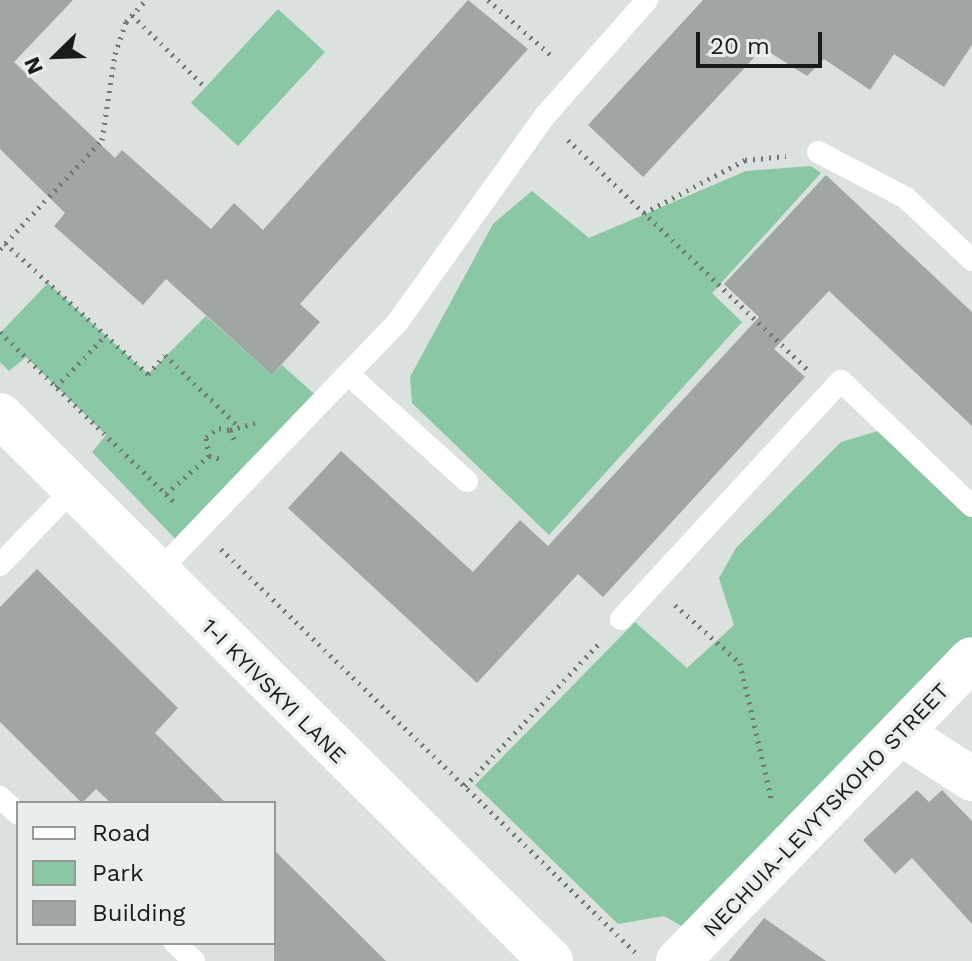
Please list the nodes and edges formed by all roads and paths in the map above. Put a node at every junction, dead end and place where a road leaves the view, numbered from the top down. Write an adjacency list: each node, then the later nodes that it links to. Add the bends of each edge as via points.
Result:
1 (146, 0): 4 (path)
2 (488, 0): 5 (path)
3 (647, 0): 5 (lane)
4 (132, 15): 6 (path); 10 (path, via 115,54 102,140)
5 (578, 79): 7 (lane)
6 (205, 87)
7 (544, 117): 9 (path); 15 (lane, via 397,323)
8 (818, 152): 9 (path, via 745,160); 12 (lane, via 906,198)
9 (644, 213): 17 (path)
10 (5, 243): 11 (path); 14 (path)
11 (0, 249)
12 (972, 260)
13 (0, 332): 16 (path)
14 (106, 335): 16 (path); 19 (path, via 148,374 165,355)
15 (348, 374): 21 (lane); 25 (lane)
16 (56, 387): 23 (path)
17 (830, 392): 24 (lane, via 841,381); 28 (lane)
18 (0, 415): 22 (street, 1-I KYIVSKYI LANE)
19 (236, 424)
20 (209, 456): 20 (path, via 218,460 234,451 230,430 211,431); 23 (path)
21 (467, 481)
22 (73, 489): 26 (lane); 27 (street, 1-I KYIVSKYI LANE)
23 (166, 494): 25 (path)
24 (972, 506)
25 (200, 528): 27 (lane); 33 (path)
26 (0, 565)
27 (157, 573): 39 (street, 1-I KYIVSKYI LANE)
28 (653, 585): 29 (lane); 35 (path, via 740,663)
29 (621, 619): 33 (path)
30 (972, 659): 31 (street, NECHUIA-LEVYTSKOHO STREET)
31 (904, 735): 32 (street); 41 (street, NECHUIA-LEVYTSKOHO STREET)
32 (972, 779)
33 (465, 786): 40 (path)
34 (0, 797): 36 (lane)
35 (774, 809)
36 (16, 812)
37 (177, 945): 38 (lane)
38 (194, 961)
39 (545, 961)
40 (645, 961)
41 (678, 961)

